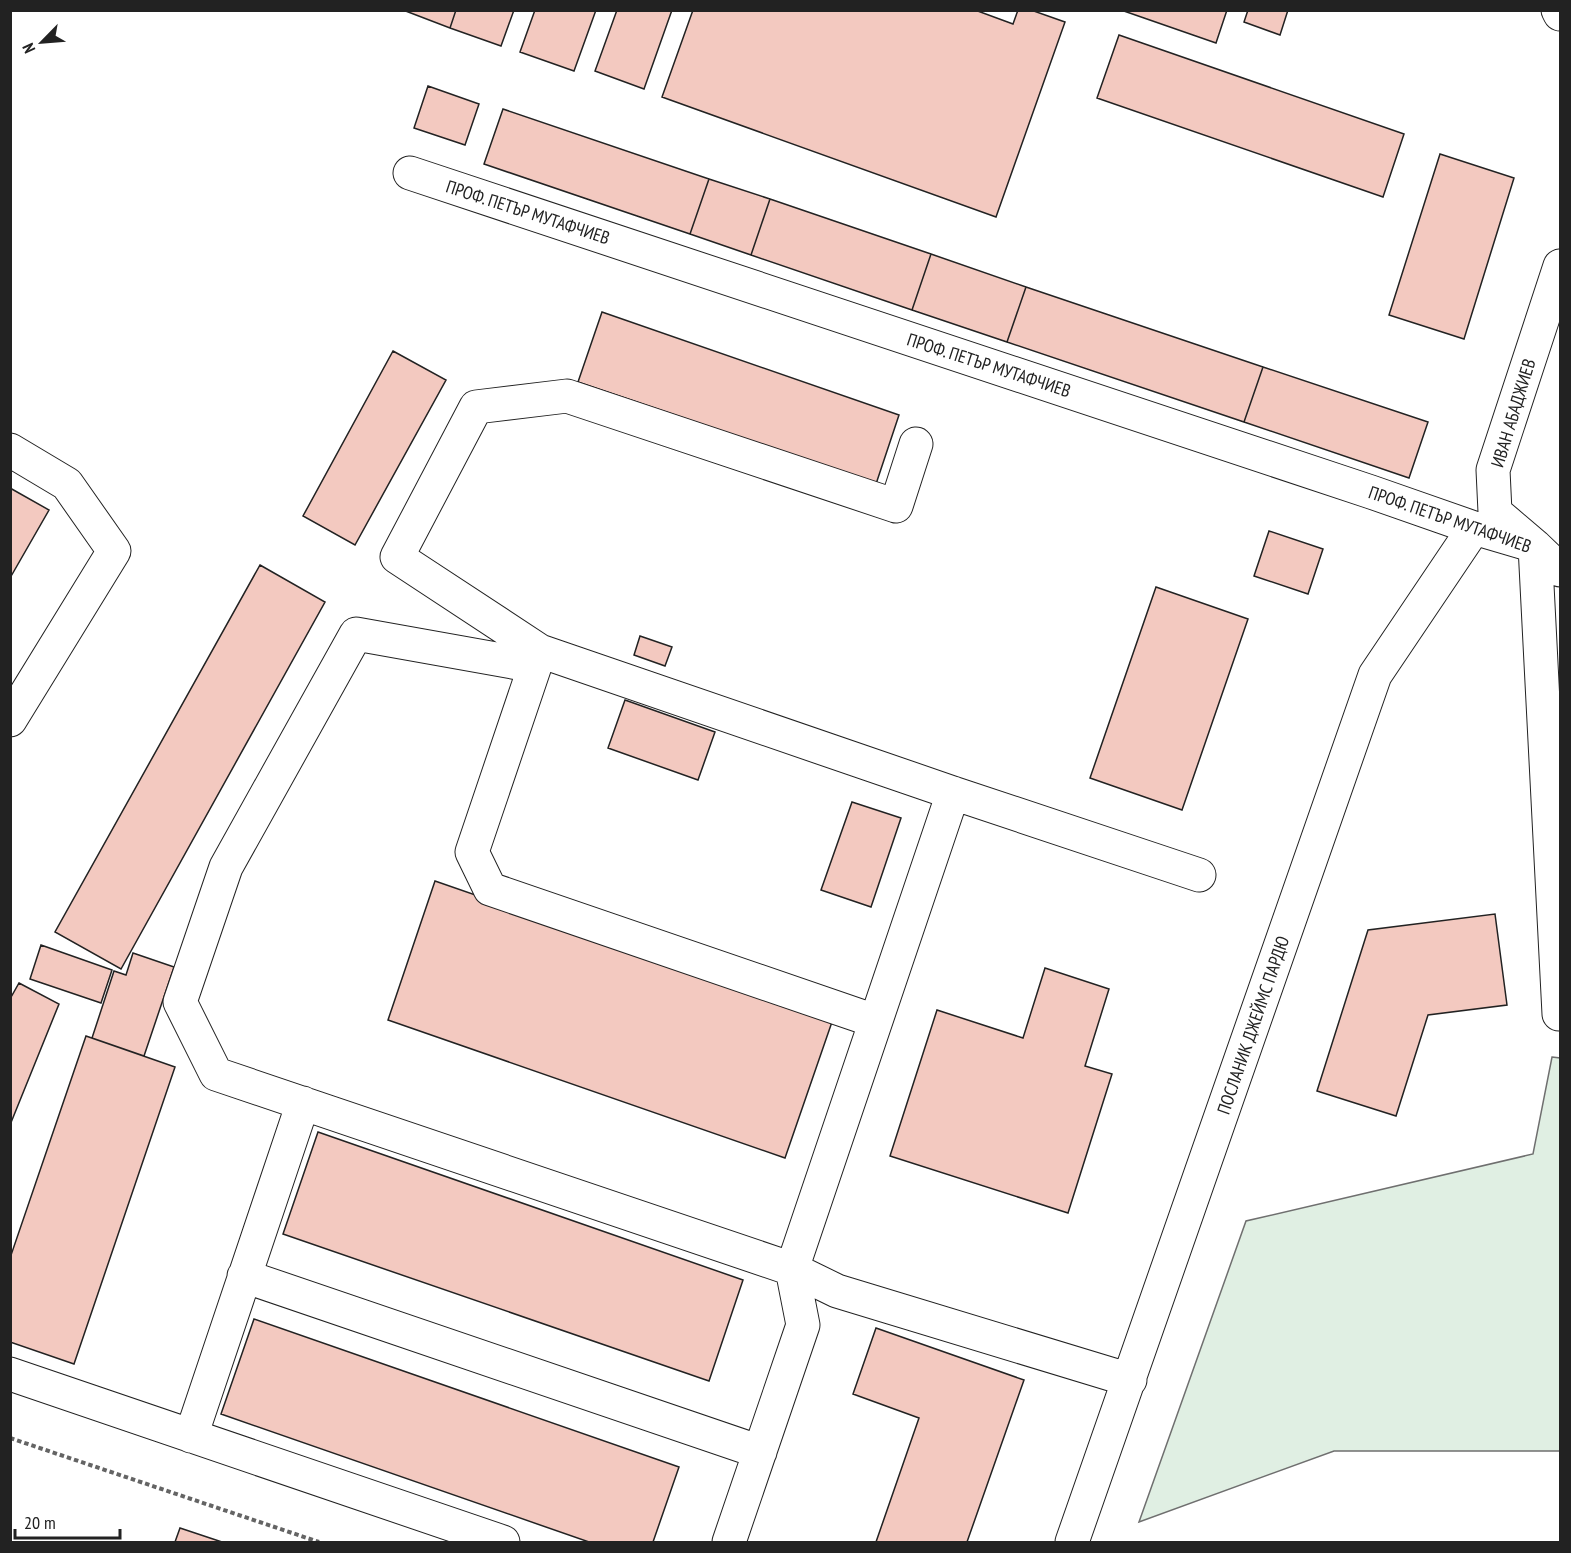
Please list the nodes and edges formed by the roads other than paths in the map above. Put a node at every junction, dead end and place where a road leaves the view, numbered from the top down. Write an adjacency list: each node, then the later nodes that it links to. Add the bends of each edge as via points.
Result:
1 (410, 173): 5 (street, ПРОФ. ПЕТЪР МУТАФЧИЕВ)
2 (1560, 266): 6 (street, ИВАН АБАДЖИЕВ, via 1493,470 1495,512)
3 (916, 444): 8 (street, via 896,506 567,396 476,407 397,557)
4 (10, 450): 10 (street, via 67,484 114,551)
5 (1474, 528): 6 (street, ПРОФ. ПЕТЪР МУТАФЧИЕВ); 19 (street, ПОСЛАНИК ДЖЕЙМС ПАРДЮ, via 1375,675)
6 (1535, 546): 7 (street, ПРОФ. ПЕТЪР МУТАФЧИЕВ); 9 (street)
7 (1560, 570)
8 (540, 651): 11 (street); 14 (street, via 472,852 490,889); 15 (street, via 518,663 356,634 226,867 180,1002 216,1074)
9 (1551, 676): 13 (street)
10 (10, 720)
11 (953, 793): 12 (street); 14 (street)
12 (1199, 875)
13 (1560, 1014)
14 (875, 1021): 16 (street)
15 (303, 1103): 16 (street); 17 (street)
16 (792, 1269): 19 (street, via 837,1291); 21 (street, via 803,1325)
17 (244, 1276): 20 (street); 21 (street)
18 (10, 1374): 20 (street)
19 (1130, 1380): 24 (street, ПОСЛАНИК ДЖЕЙМС ПАРДЮ)
20 (191, 1436): 22 (street)
21 (760, 1452): 23 (street)
22 (503, 1542)
23 (729, 1542)
24 (1072, 1542)

